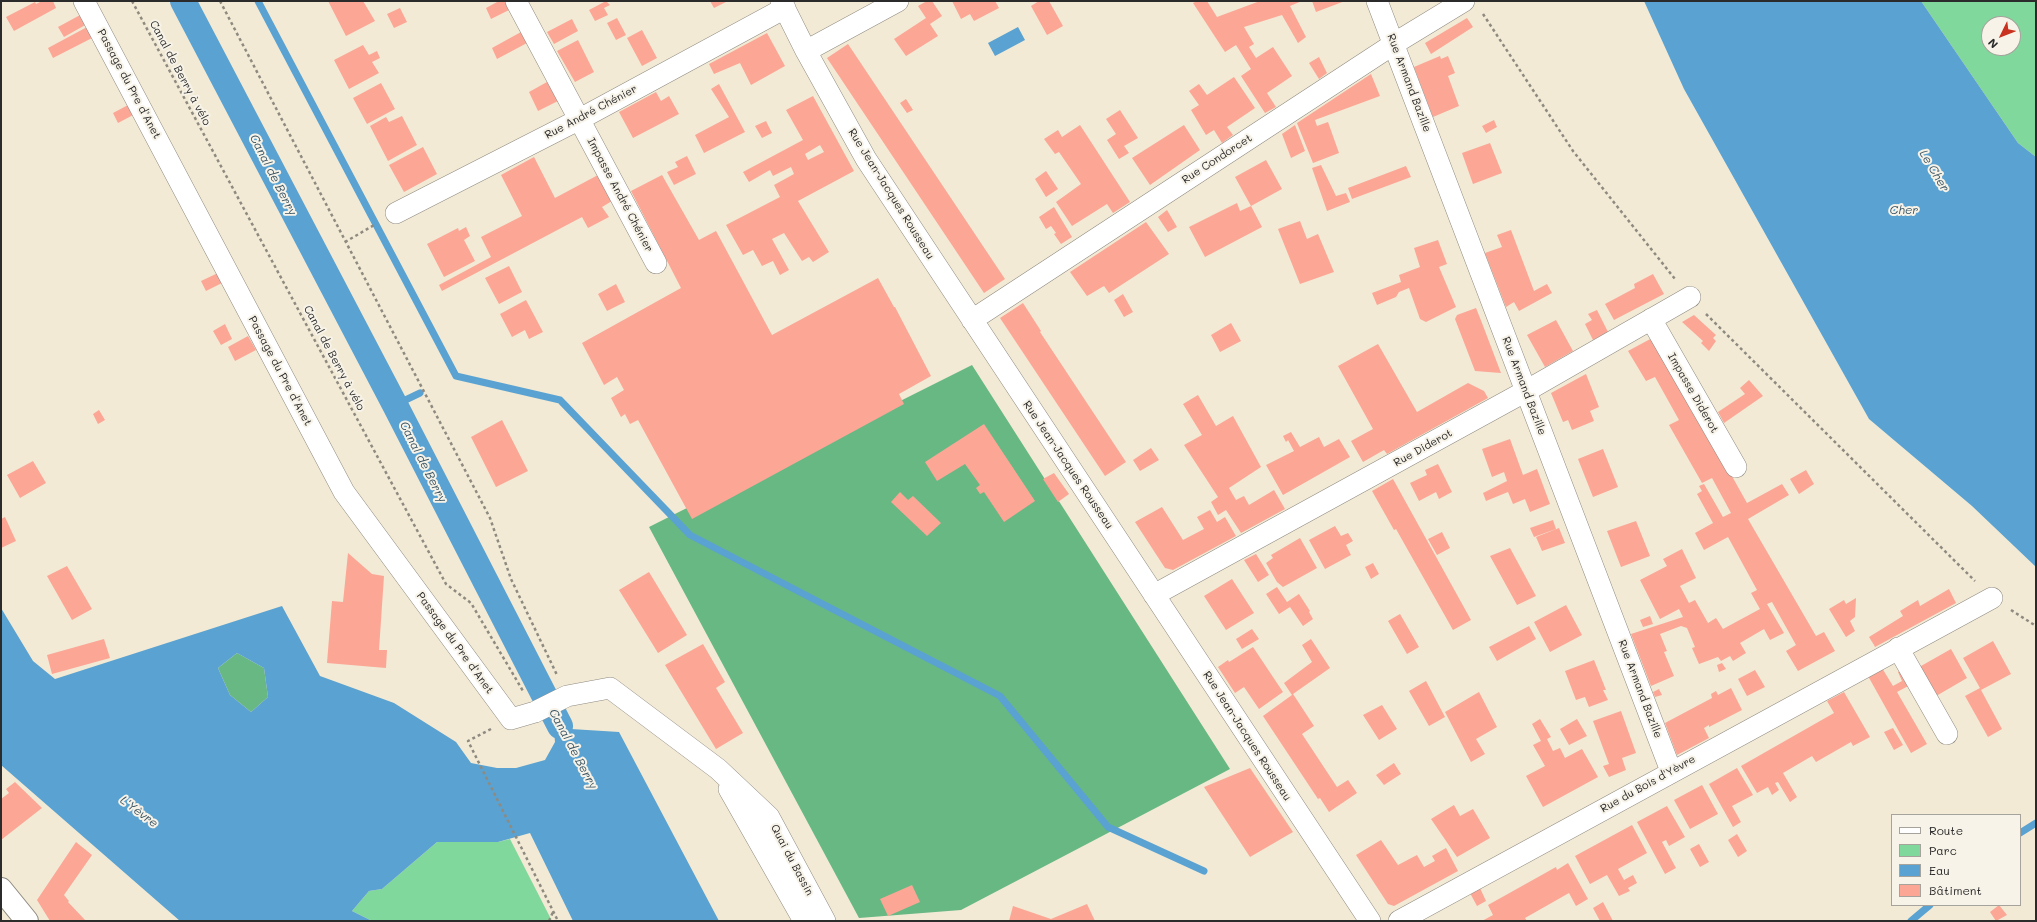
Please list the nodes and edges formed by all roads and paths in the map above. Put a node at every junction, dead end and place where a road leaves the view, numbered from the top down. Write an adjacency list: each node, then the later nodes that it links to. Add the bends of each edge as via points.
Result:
1 (84, 1): 27 (street, Passage du Pre d’Anet, via 344,492)
2 (132, 1): 26 (path, Canal de Berry à vélo, via 446,584 471,603)
3 (220, 1): 14 (path)
4 (516, 1): 11 (street, Impasse André Chénier)
5 (898, 1): 10 (street)
6 (1377, 1): 9 (street, Rue Armand Bazille)
7 (1471, 4): 9 (street, Rue Condorcet); 16 (path, via 1573,151)
8 (783, 5): 10 (street, Rue Jean-Jacques Rousseau); 11 (street, Rue André Chénier)
9 (1394, 44): 18 (street, Rue Condorcet); 19 (street, Rue Armand Bazille)
10 (806, 51): 18 (street, Rue Jean-Jacques Rousseau, via 866,159)
11 (580, 119): 12 (street, Rue André Chénier); 15 (street, Impasse André Chénier)
12 (396, 213)
13 (362, 232): 14 (path)
14 (345, 242): 25 (path, via 490,518 511,579)
15 (656, 263)
16 (1690, 298): 17 (street, Rue Diderot); 22 (path)
17 (1651, 319): 19 (street, Rue Diderot); 20 (street, Impasse Diderot)
18 (972, 320): 21 (street, Rue Jean-Jacques Rousseau)
19 (1526, 391): 21 (street, Rue Diderot); 30 (street, Rue Armand Bazille)
20 (1736, 467)
21 (1154, 595): 38 (street, Rue Jean-Jacques Rousseau)
22 (1992, 598): 23 (path); 24 (street, Rue du Bois d'Yèvre)
23 (2036, 626)
24 (1898, 648): 28 (street); 30 (street, Rue du Bois d'Yèvre)
25 (567, 696): 26 (street, Quai du Bassin); 29 (street, Quai du Bassin, via 610,688)
26 (535, 712): 27 (street, Quai du Bassin)
27 (511, 719): 32 (path, via 468,741)
28 (1947, 734)
29 (718, 770): 36 (street, Quai du Bassin); 37 (street, Quai du Bassin, via 769,818)
30 (1671, 771): 39 (street, Rue du Bois d'Yèvre)
31 (1, 889): 33 (main road)
32 (553, 912): 34 (path); 35 (path)
33 (27, 921)
34 (549, 921)
35 (558, 921)
36 (804, 921)
37 (825, 921)
38 (1370, 921)
39 (1399, 921)

